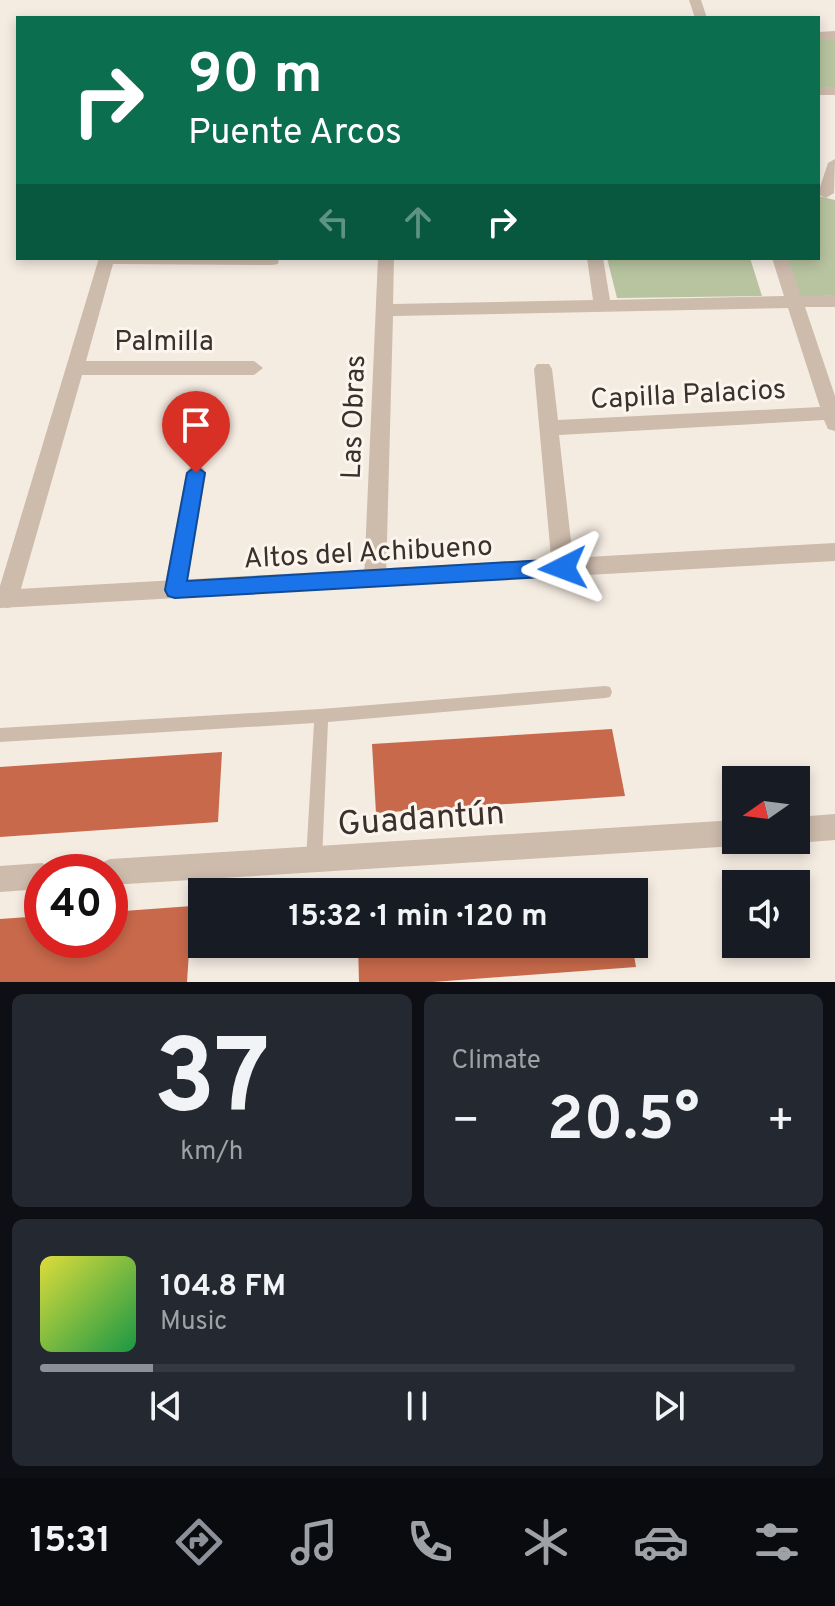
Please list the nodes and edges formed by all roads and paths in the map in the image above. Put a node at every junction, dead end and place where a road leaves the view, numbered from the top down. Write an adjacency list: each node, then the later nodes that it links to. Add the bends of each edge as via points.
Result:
1 (835, 163): 2 (street)
2 (826, 193)
3 (107, 260): 11 (street)
4 (386, 260): 10 (street, Las Obras)
5 (595, 260): 9 (street)
6 (781, 260): 8 (street)
7 (835, 301): 8 (street)
8 (795, 303): 9 (street); 14 (street)
9 (603, 306): 10 (street)
10 (384, 310): 19 (street, Las Obras)
11 (75, 368): 12 (street, Palmilla); 21 (street)
12 (254, 368)
13 (543, 369): 15 (street)
14 (833, 418): 15 (street, Capilla Palacios)
15 (548, 428): 18 (street)
16 (196, 473): 20 (street)
17 (835, 552): 18 (street, Altos del Achibueno)
18 (563, 568): 19 (street, Altos del Achibueno)
19 (375, 578): 20 (street, Altos del Achibueno)
20 (175, 590): 21 (street, Altos del Achibueno)
21 (4, 599)
22 (605, 692): 23 (lane)
23 (321, 716): 24 (lane); 28 (lane)
24 (0, 735)
25 (835, 827): 26 (street)
26 (810, 829)
27 (722, 834): 28 (street, Guadantún)
28 (314, 860): 29 (street, Guadantún)
29 (128, 871)
30 (24, 877): 31 (street)
31 (0, 879)

